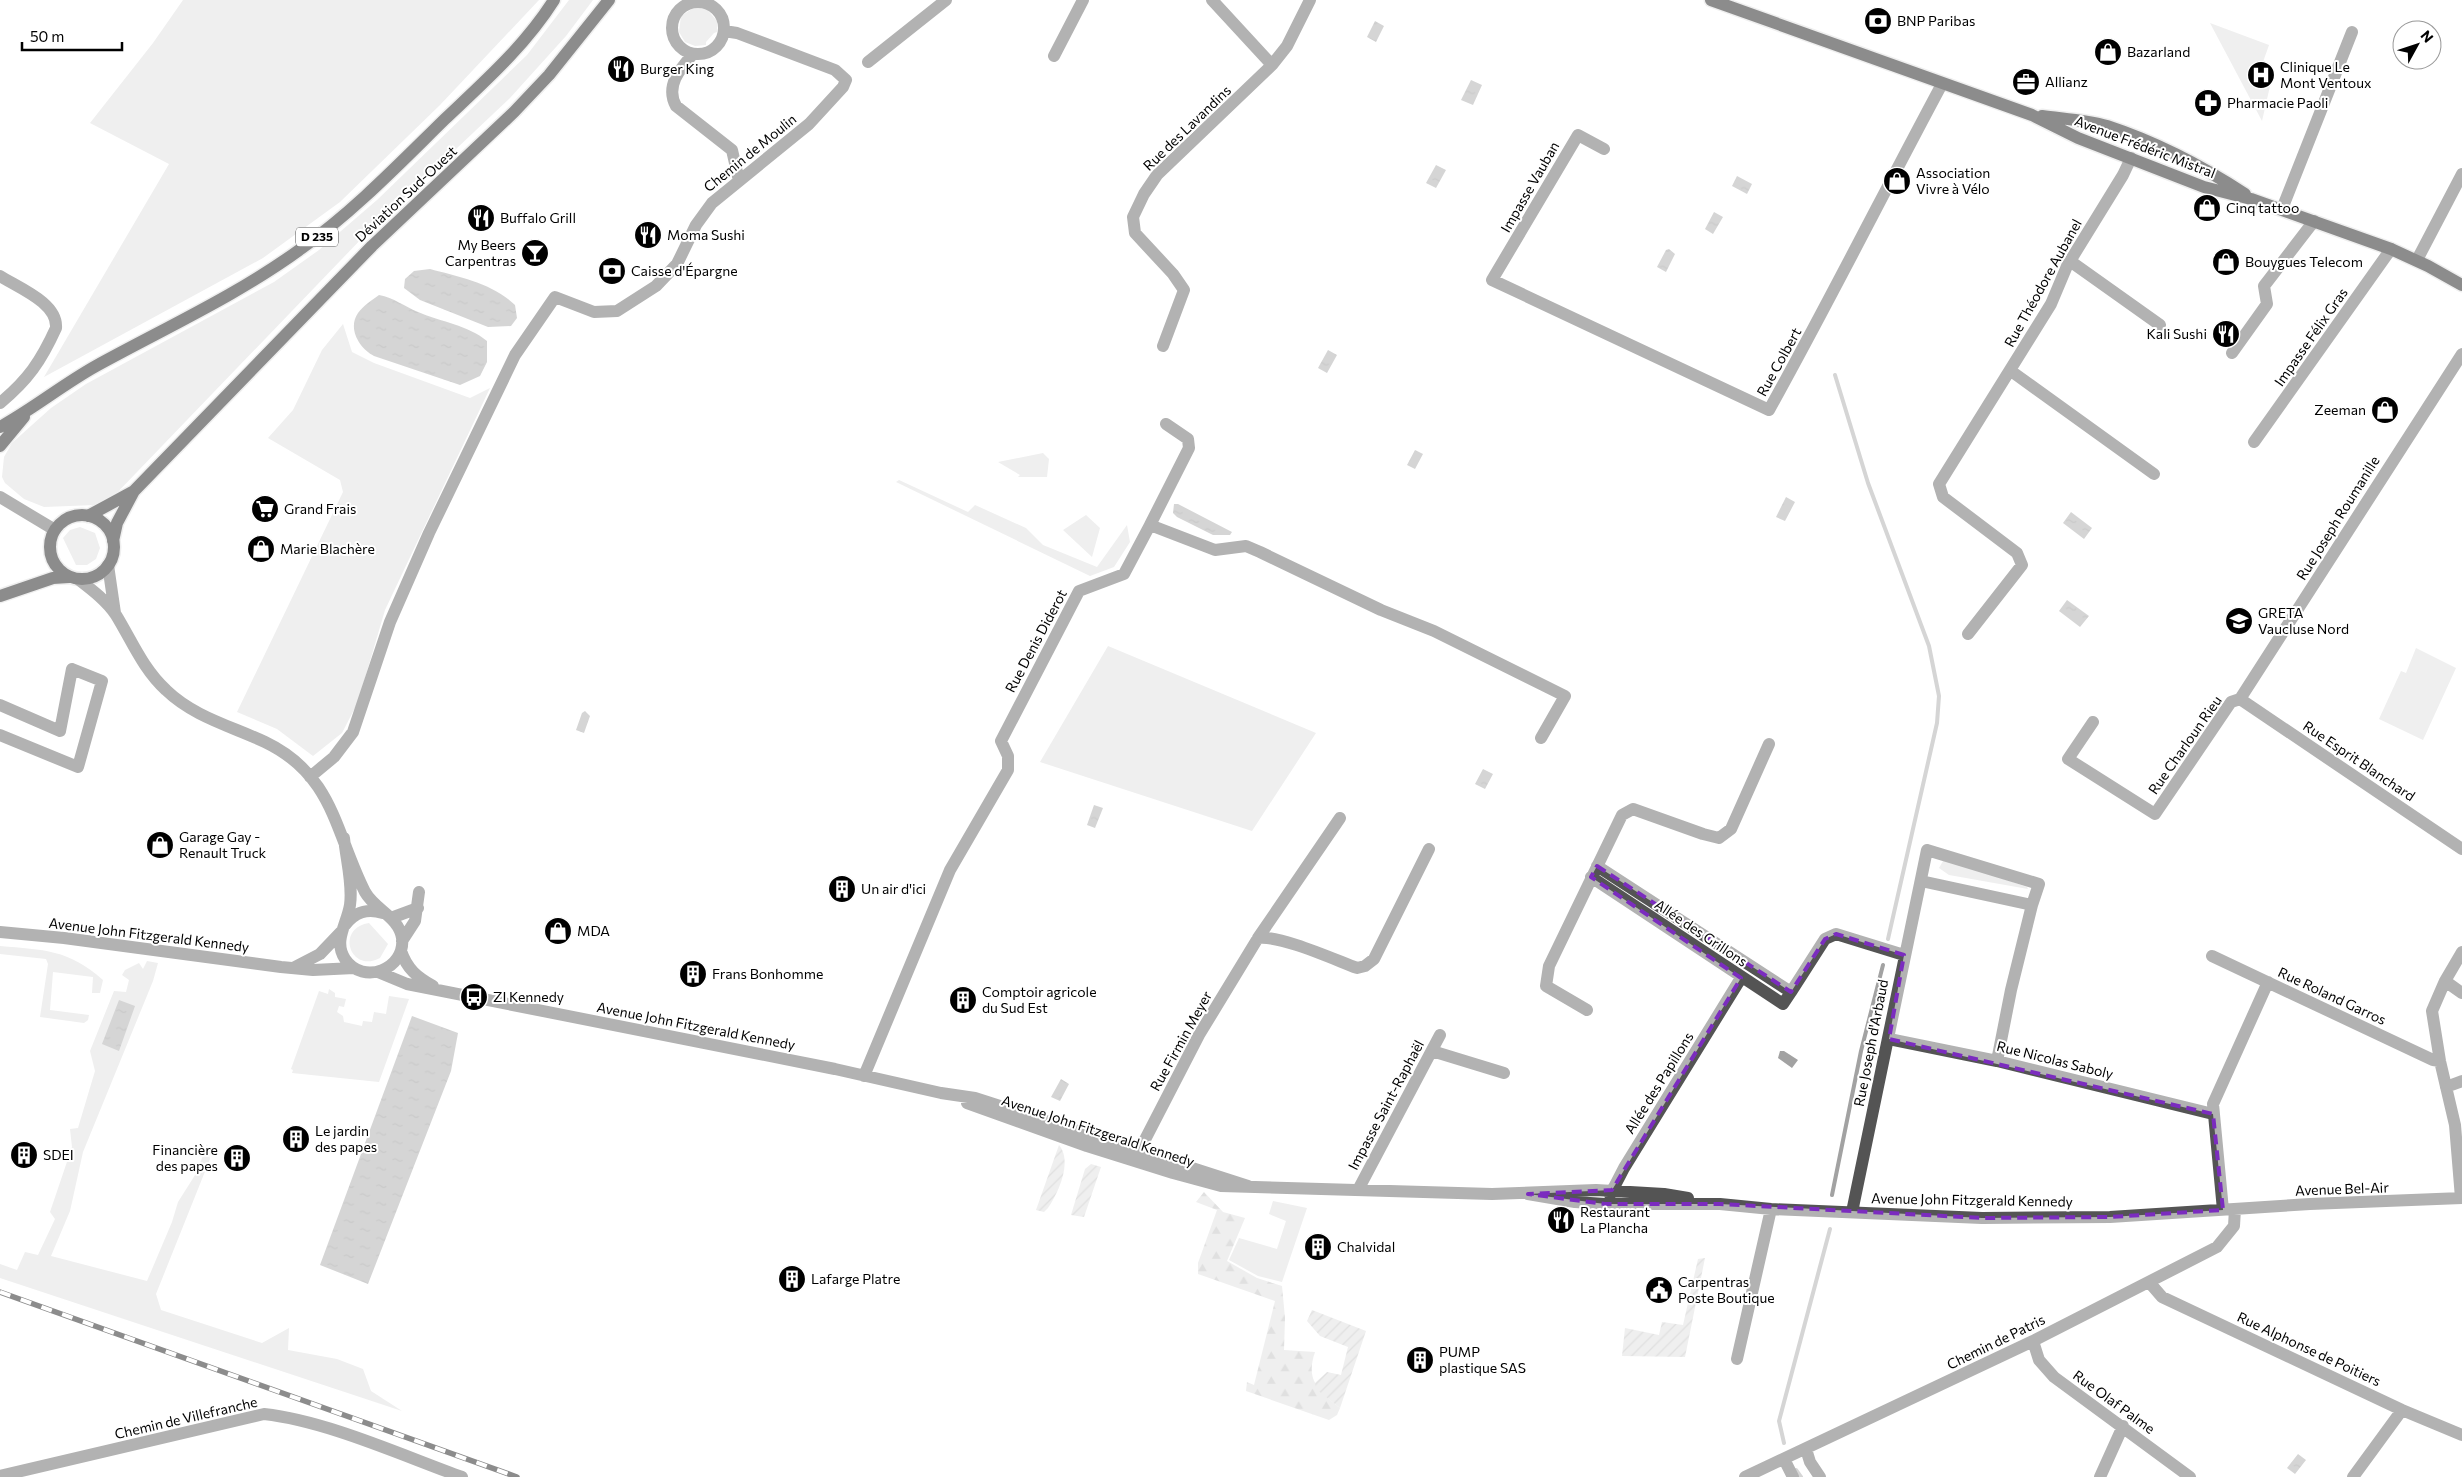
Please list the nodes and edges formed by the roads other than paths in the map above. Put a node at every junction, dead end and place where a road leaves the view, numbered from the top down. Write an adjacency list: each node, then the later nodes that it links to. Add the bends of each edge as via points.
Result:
1 (554, 0): 36 (main road, D 235, via 497,69 334,224 269,271 70,381)
2 (610, 0): 42 (main road, Déviation Sud-Ouest, via 549,76 372,246)
3 (1083, 0): 12 (street)
4 (1212, 0): 14 (street)
5 (1310, 0): 14 (street, via 1287,46)
6 (1710, 0): 8 (main road, Avenue Frédéric Mistral)
7 (940, 2): 13 (street)
8 (1729, 3): 15 (main road, Avenue Frédéric Mistral)
9 (724, 31): 11 (street, via 714,49 704,54); 11 (street, via 722,17 710,5 699,2 683,6 673,19 672,31 679,46); 20 (street, Chemin de Moulin, via 835,70 846,80 809,124)
10 (2352, 32): 22 (street)
11 (693, 54): 20 (street, via 672,84 672,98 676,106 732,150)
12 (1054, 56)
13 (868, 62)
14 (1272, 65): 31 (street, Rue des Lavandins, via 1158,175 1133,217 1135,233 1184,290)
15 (1942, 84): 16 (main road, Avenue Frédéric Mistral); 28 (street, Rue Colbert, via 1842,270 1818,323 1769,410)
16 (2032, 115): 18 (main road, Avenue Frédéric Mistral, via 2078,138); 21 (main road, Avenue Frédéric Mistral, via 2107,126 2189,160)
17 (1604, 149): 28 (street, Impasse Vauban, via 1578,134)
18 (2131, 158): 21 (main road, Avenue Frédéric Mistral, via 2204,187); 26 (street, Rue Théodore Aubanel)
19 (2462, 174): 25 (street)
20 (739, 181): 59 (street, Chemin de Moulin, via 712,203 696,225 677,264 656,286 634,301 617,311 594,312 556,297 515,355 437,516 390,622 353,732 334,757)
21 (2251, 198): 22 (main road, Avenue Frédéric Mistral)
22 (2282, 209): 23 (main road, Avenue Frédéric Mistral)
23 (2314, 221): 24 (main road, Avenue Frédéric Mistral); 32 (street, via 2264,286 2267,304)
24 (2391, 249): 25 (main road, Avenue Frédéric Mistral); 39 (street, Impasse Félix Gras)
25 (2417, 260): 29 (main road, Avenue Frédéric Mistral)
26 (2070, 261): 30 (street); 34 (street, Rue Théodore Aubanel, via 2051,304)
27 (0, 276): 35 (street, via 48,307 57,321 37,366)
28 (1492, 280)
29 (2462, 284)
30 (2160, 325)
31 (1163, 346)
32 (2232, 353)
33 (2462, 354): 53 (street, Rue Joseph Roumanille)
34 (2010, 371): 41 (street); 52 (street, Rue Théodore Aubanel, via 1939,484 1943,497 2017,553 2022,565)
35 (0, 403)
36 (29, 411): 38 (main road, D 235); 40 (main road, D 235)
37 (1166, 424): 45 (street, Rue Denis Diderot, via 1188,438 1189,448)
38 (0, 427)
39 (2254, 442)
40 (0, 446)
41 (2154, 474)
42 (134, 491): 44 (main road); 47 (main road, via 117,523)
43 (0, 497): 46 (street)
44 (88, 516): 46 (main road, via 66,520); 47 (main road, via 104,525)
45 (1150, 525): 57 (street, via 1215,550 1246,546 1566,696); 93 (street, Rue Denis Diderot, via 1124,574 1079,591 1000,740 1008,756 1008,770 950,870)
46 (56, 530): 49 (main road, via 50,543 52,559 62,572)
47 (113, 541): 48 (main road)
48 (108, 565): 49 (main road, via 95,576); 51 (street)
49 (74, 578): 50 (main road, via 53,578); 51 (street)
50 (0, 596)
51 (115, 613): 59 (street, via 152,677 179,702 209,719 265,742 282,752)
52 (1968, 634)
53 (2240, 699): 55 (street, Rue Charloun Rieu, via 2231,702 2155,814 2068,758); 62 (street, Rue Esprit Blanchard)
54 (0, 705): 56 (street, via 60,731 72,669 102,681 78,766)
55 (2093, 722)
56 (0, 735)
57 (1541, 738)
58 (1769, 744): 64 (street, via 1731,829 1719,838 1633,809 1622,815)
59 (310, 777): 61 (street, via 332,809)
60 (1340, 818): 72 (street, Rue Firmin Meyer)
61 (344, 838): 69 (street, via 366,892); 70 (street, via 350,896)
62 (2462, 848)
63 (1429, 849): 72 (street, via 1374,959 1365,966 1357,968 1280,941)
64 (1594, 871): 80 (street, Allée des Grillons); 84 (street, Allée des Grillons); 86 (street, via 1549,966 1546,986)
65 (1921, 881): 67 (street); 67 (street, Rue Joseph d'Arbaud, via 1927,850 2039,884); 75 (street, Rue Joseph d'Arbaud)
66 (419, 892): 68 (street)
67 (2032, 905): 90 (street)
68 (418, 908): 69 (street); 73 (street)
69 (387, 915): 70 (street, via 366,911 350,918); 73 (street, via 401,932)
70 (343, 928): 77 (street, via 320,954); 78 (street, via 340,948)
71 (0, 932): 77 (street, Avenue John Fitzgerald Kennedy)
72 (1258, 938): 97 (street, Rue Firmin Meyer, via 1199,1035)
73 (402, 946): 79 (street, via 393,964); 83 (street, Avenue John Fitzgerald Kennedy, via 405,963 417,977)
74 (2462, 952): 81 (street)
75 (1904, 956): 84 (street, via 1836,934 1825,939); 88 (street, Rue Joseph d'Arbaud)
76 (2212, 956): 82 (street, Rue Roland Garros)
77 (294, 968): 78 (street, Avenue John Fitzgerald Kennedy)
78 (354, 968): 79 (street)
79 (378, 972): 83 (street, Avenue John Fitzgerald Kennedy, via 407,984)
80 (1742, 978): 84 (street, Allée des Grillons, via 1783,1004); 99 (street, Allée des Papillons)
81 (2445, 981): 85 (street); 91 (street, via 2432,1011)
82 (2268, 982): 91 (street, Rue Roland Garros, via 2433,1060); 96 (street, via 2213,1104)
83 (444, 992): 93 (street, Avenue John Fitzgerald Kennedy)
84 (1791, 992)
85 (2462, 993)
86 (1587, 1010)
87 (1440, 1035): 89 (street, Impasse Saint-Raphaël)
88 (1889, 1038): 90 (street, Rue Nicolas Saboly); 106 (street, Rue Joseph d'Arbaud)
89 (1432, 1051): 92 (street); 98 (street, Impasse Saint-Raphaël)
90 (1997, 1060): 96 (street, Rue Nicolas Saboly)
91 (2440, 1060): 95 (street)
92 (1504, 1073)
93 (864, 1076): 97 (street, Avenue John Fitzgerald Kennedy, via 941,1093)
94 (2462, 1082): 95 (street)
95 (2446, 1087): 101 (street, via 2456,1134)
96 (2213, 1114): 105 (street)
97 (1136, 1156): 98 (street, Avenue John Fitzgerald Kennedy, via 1221,1186)
98 (1358, 1190): 100 (street, Avenue John Fitzgerald Kennedy)
99 (1612, 1190): 100 (street, Avenue John Fitzgerald Kennedy); 102 (street, Allée des Papillons); 103 (street, Avenue John Fitzgerald Kennedy, via 1664,1194)
100 (1528, 1194): 102 (street, Avenue John Fitzgerald Kennedy)
101 (2462, 1198): 105 (street, Avenue Bel-Air)
102 (1605, 1204): 103 (street, Avenue John Fitzgerald Kennedy)
103 (1720, 1204): 104 (street, Avenue John Fitzgerald Kennedy)
104 (1771, 1209): 106 (street, Avenue John Fitzgerald Kennedy); 109 (street)
105 (2229, 1209): 106 (street, Avenue John Fitzgerald Kennedy, via 2110,1217 1991,1218); 107 (street, Chemin de Patris, via 2234,1226 2217,1247)
106 (1852, 1212)
107 (2149, 1282): 108 (street, Chemin de Patris); 110 (street, Rue Alphonse de Poitiers, via 2162,1297)
108 (2033, 1341): 111 (street, Rue Olaf Palme, via 2039,1360 2054,1377); 113 (street, Chemin de Patris)
109 (1737, 1359)
110 (2402, 1410): 112 (street, Rue Alphonse de Poitiers); 122 (street)
111 (2123, 1426): 120 (street); 121 (street, Rue Olaf Palme)
112 (2462, 1435)
113 (1806, 1449): 114 (street, Chemin de Patris); 119 (street)
114 (1784, 1460): 117 (street, Chemin de Patris); 118 (street)
115 (0, 1476): 116 (street, Chemin de Villefranche, via 264,1414 318,1425)
116 (462, 1477)
117 (1745, 1477)
118 (1793, 1477)
119 (1820, 1477)
120 (2100, 1477)
121 (2190, 1477)
122 (2353, 1477)

